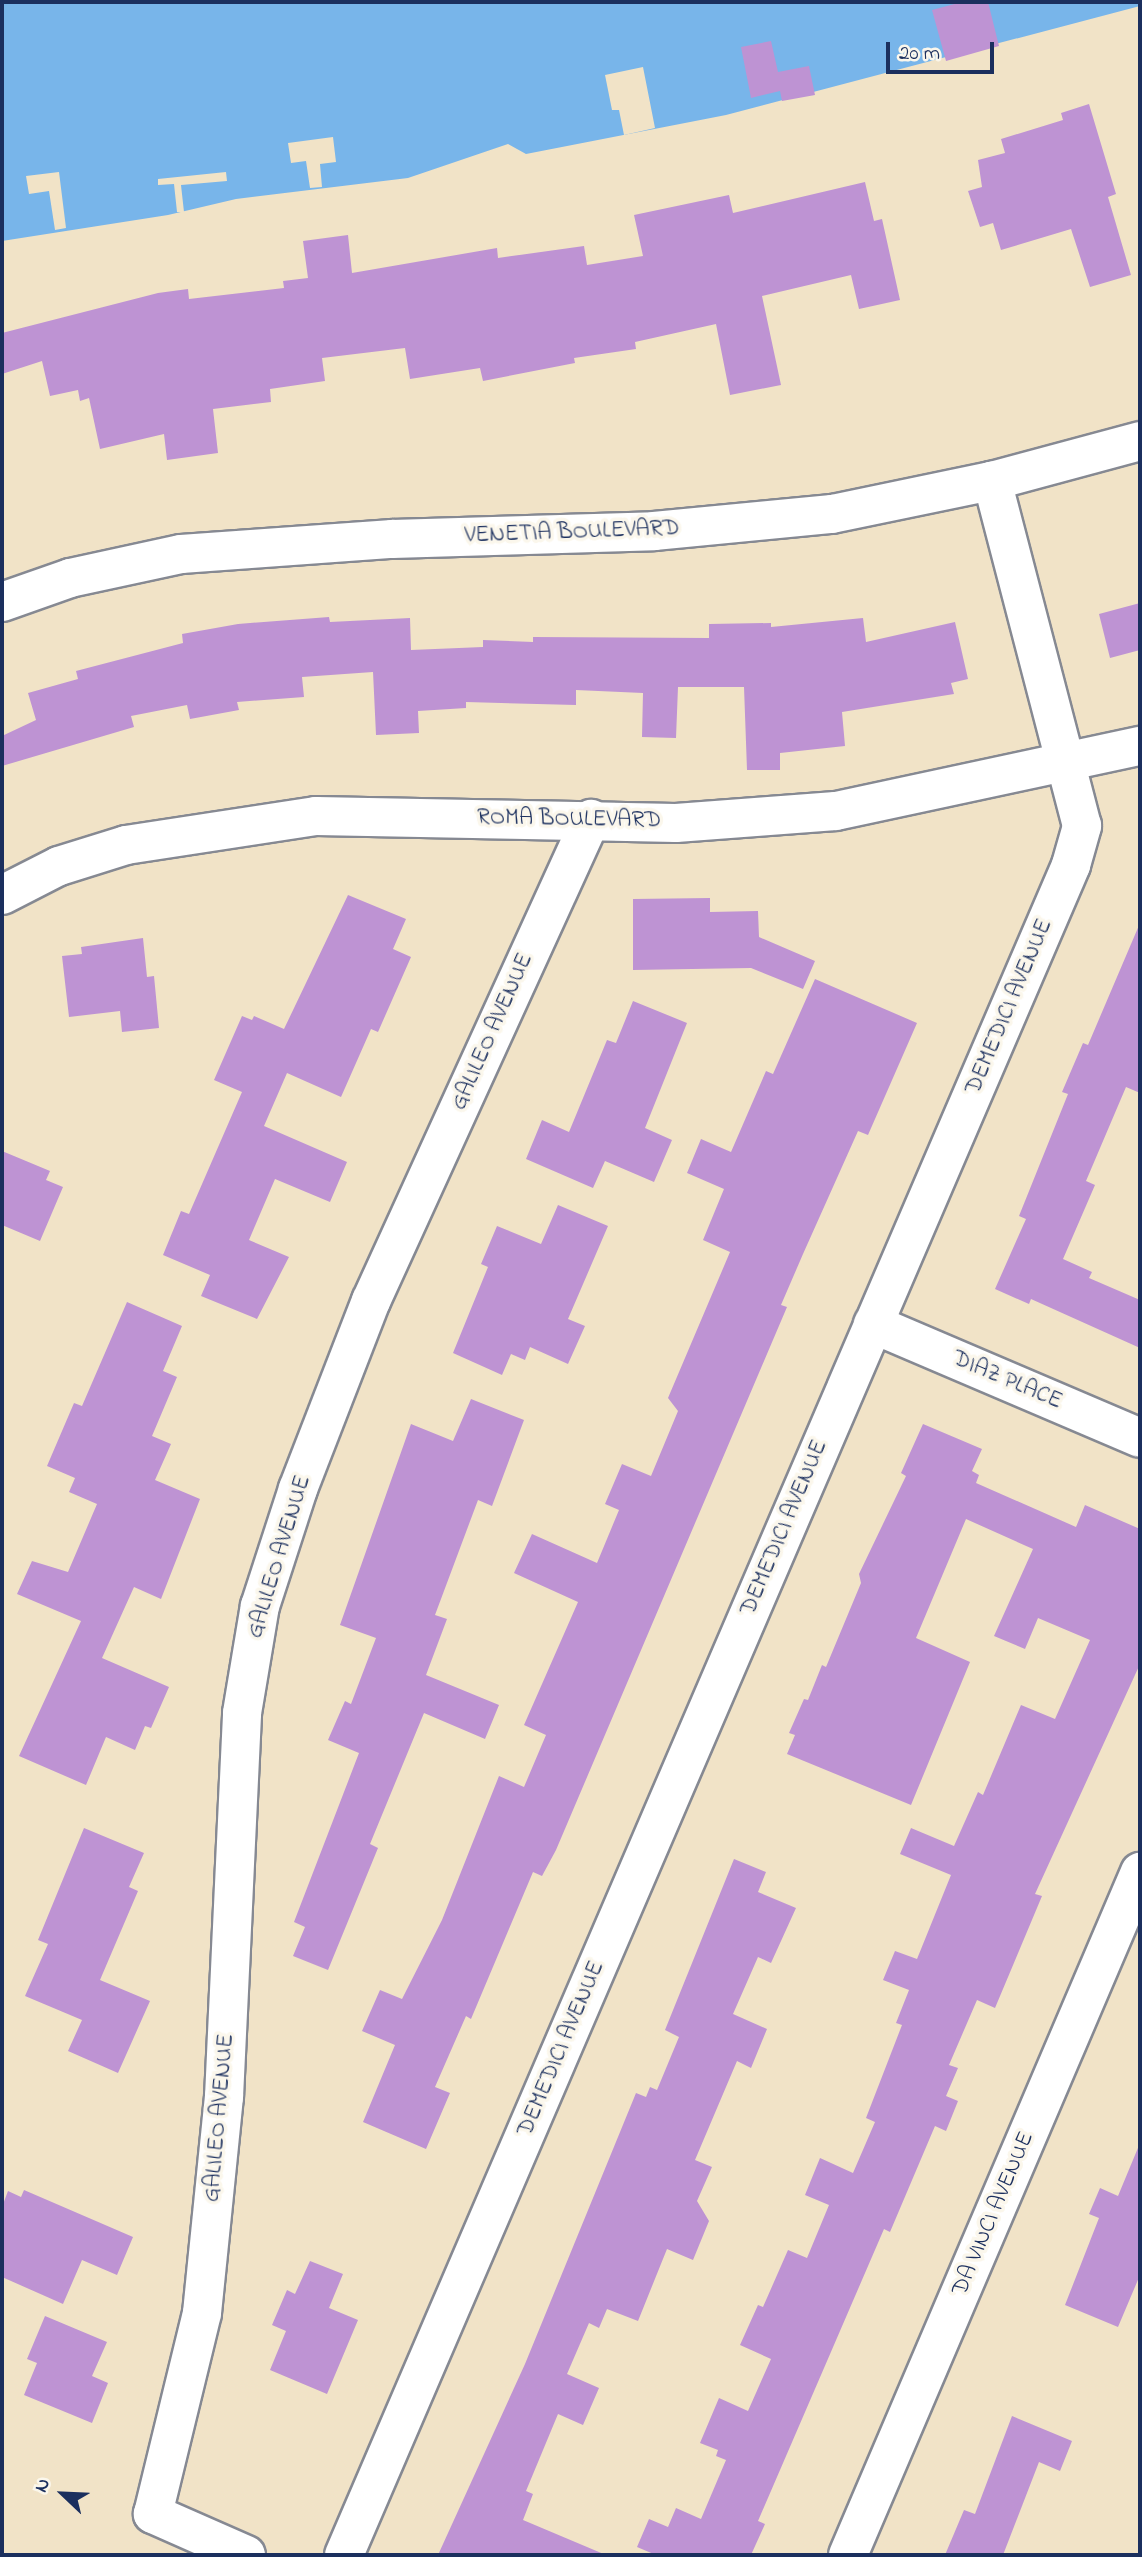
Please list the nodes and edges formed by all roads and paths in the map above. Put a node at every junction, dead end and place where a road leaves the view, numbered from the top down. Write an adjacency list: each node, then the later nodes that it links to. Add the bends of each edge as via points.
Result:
1 (1140, 441): 2 (street, VENETIA BOULEVARD)
2 (992, 481): 3 (street, VENETIA BOULEVARD, via 832,514 755,523 528,537 270,545 181,554 70,578); 5 (street, DEMEDICI AVENUE)
3 (2, 602)
4 (1140, 746): 5 (street, ROMA BOULEVARD)
5 (1066, 763): 6 (street, ROMA BOULEVARD, via 836,811 676,823); 8 (street, DEMEDICI AVENUE, via 1082,826 1071,865)
6 (591, 819): 7 (street, ROMA BOULEVARD, via 316,816 126,845 59,866); 11 (street, GALILEO AVENUE, via 371,1301 298,1489 260,1606 242,1713 224,2097 202,2313 153,2514)
7 (2, 895)
8 (873, 1324): 9 (street, DIAZ PLACE); 12 (street, DEMEDICI AVENUE)
9 (1140, 1438)
10 (1140, 1872): 13 (street, DA VINCI AVENUE)
11 (246, 2555)
12 (344, 2555)
13 (848, 2555)

